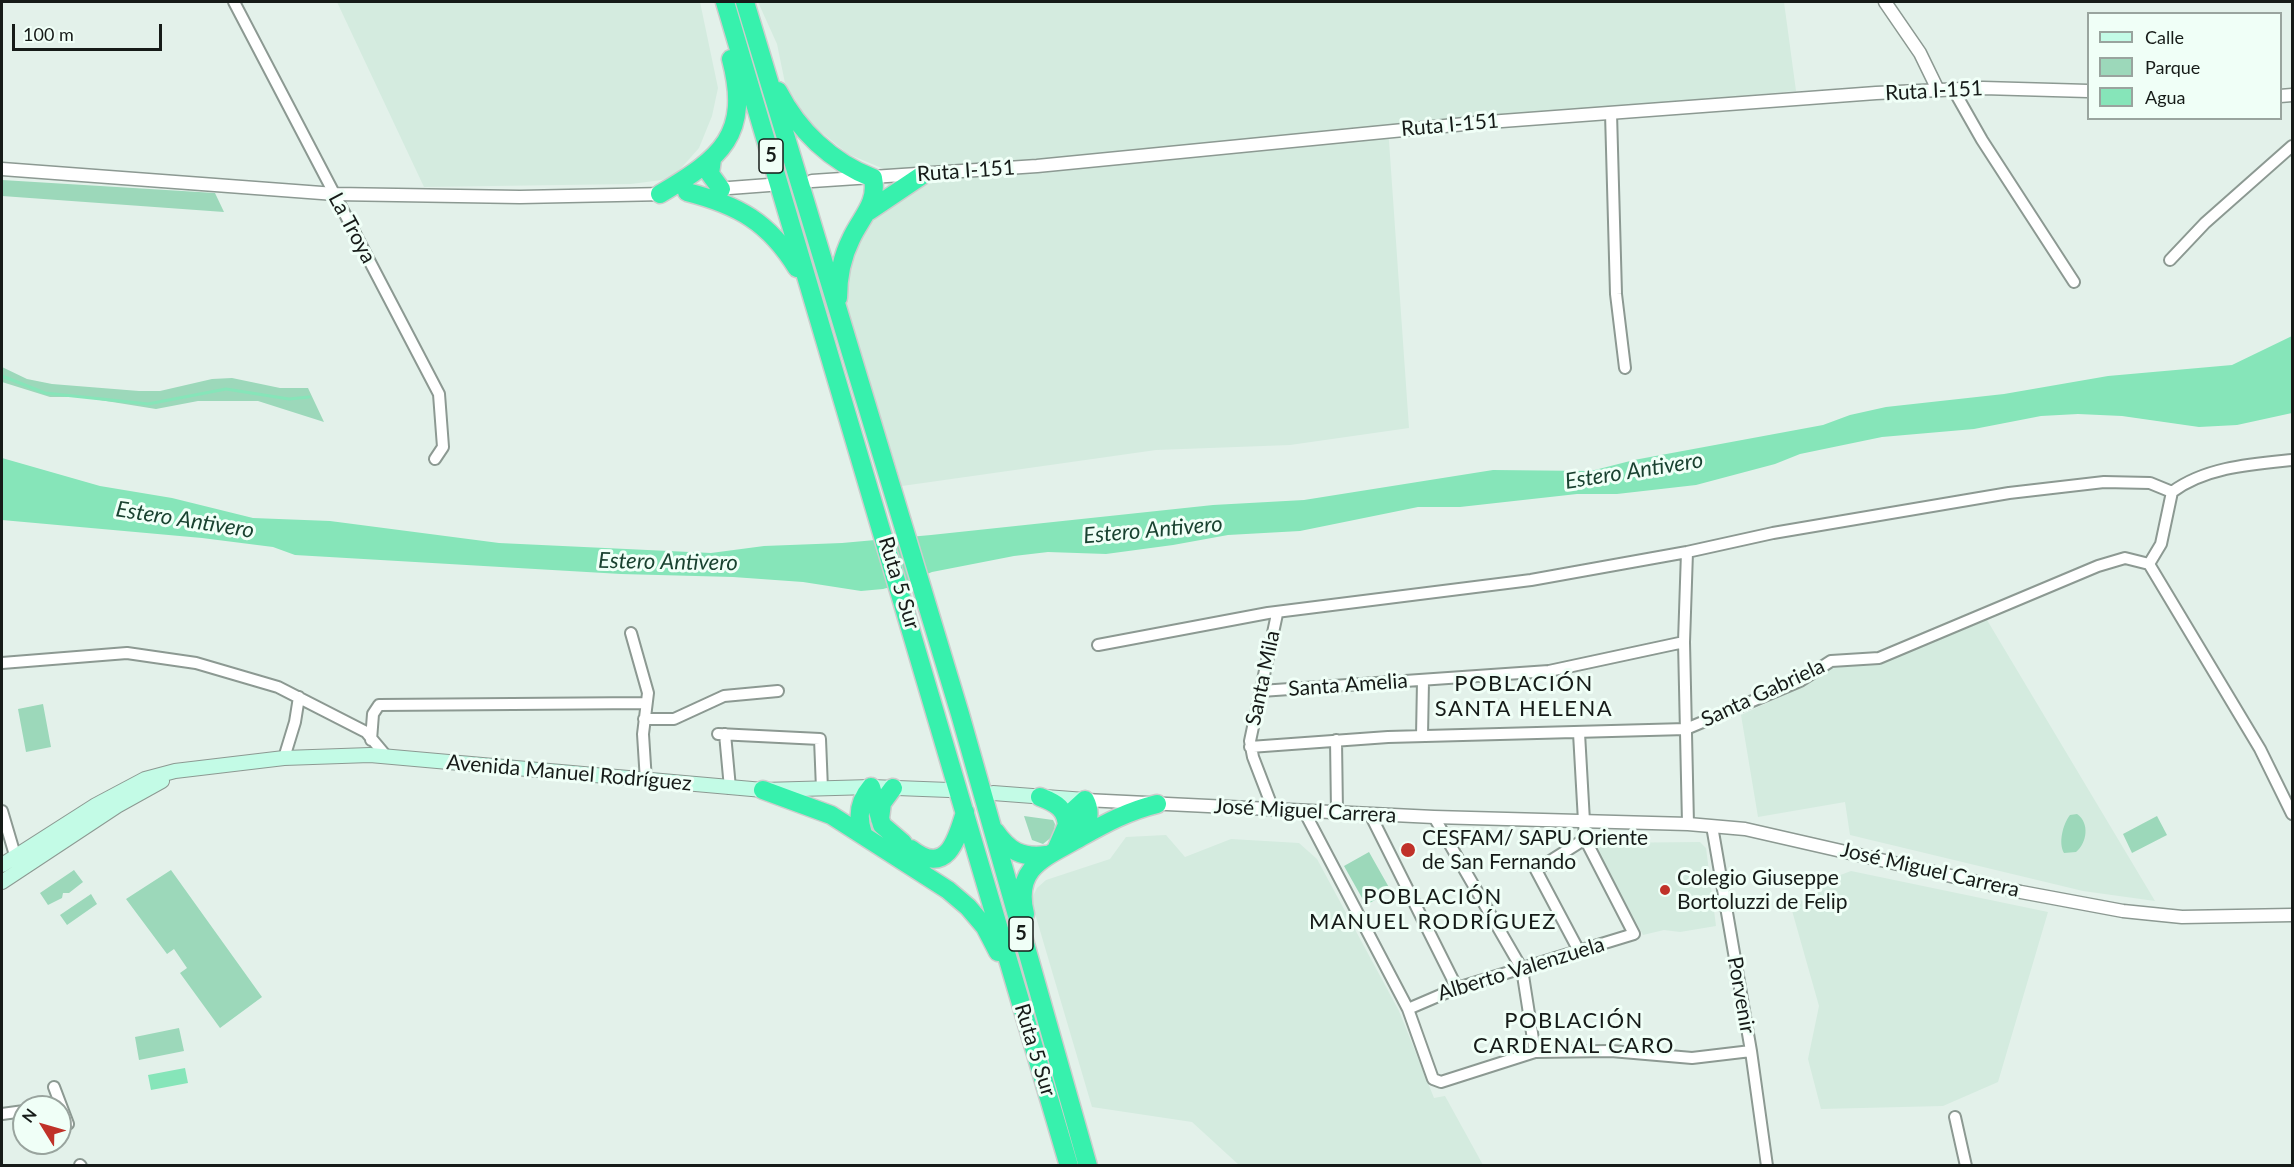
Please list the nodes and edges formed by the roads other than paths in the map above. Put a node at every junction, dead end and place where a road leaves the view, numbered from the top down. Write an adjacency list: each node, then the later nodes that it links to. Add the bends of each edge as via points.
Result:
1 (234, 2): 20 (street, La Troya)
2 (717, 2): 12 (highway, via 739,98 731,132)
3 (725, 2): 25 (highway, Ruta 5 Sur / 5)
4 (745, 2): 6 (highway, Ruta 5 Sur / 5)
5 (1885, 2): 8 (street, via 1920,53)
6 (761, 56): 15 (highway, via 782,98 805,131 836,159); 26 (highway, Ruta 5 Sur / 5)
7 (1953, 89): 8 (street, Ruta I-151); 9 (street, Ruta I-151); 24 (street)
8 (1938, 90): 10 (street, Ruta I-151)
9 (2087, 91)
10 (1611, 113): 14 (street, Ruta I-151); 27 (street, via 1616,294)
11 (2292, 146): 23 (street, via 2205,223)
12 (712, 159): 18 (highway, via 710,174); 21 (highway)
13 (2, 169): 20 (street)
14 (924, 174): 15 (street, Ruta I-151); 22 (highway)
15 (873, 178): 16 (street, Ruta I-151); 22 (highway, via 874,198)
16 (812, 181)
17 (769, 185): 18 (street)
18 (721, 189): 19 (street)
19 (687, 192): 21 (street); 25 (highway, via 737,209 766,228 787,253)
20 (335, 194): 21 (street, via 520,197); 28 (street, La Troya, via 438,394 443,447)
21 (660, 194)
22 (869, 211): 26 (highway, via 850,240 842,264)
23 (2170, 260)
24 (2074, 282)
25 (818, 310): 67 (highway, Ruta 5 Sur / 5)
26 (839, 318): 75 (highway, Ruta 5 Sur / 5, via 960,714)
27 (1625, 368)
28 (435, 459)
29 (2292, 460): 30 (street, via 2235,466 2183,484)
30 (2172, 492): 31 (street, via 2150,483 2104,482 2020,492 1773,533); 32 (street, via 2162,544)
31 (1687, 552): 33 (street, via 1531,580); 35 (street)
32 (2149, 564): 45 (street, Santa Gabriela, via 2124,558 1879,658 1831,661 1789,686); 72 (street, via 2260,749)
33 (1277, 614): 36 (street); 40 (street, Santa Mila)
34 (631, 633): 42 (street, via 647,685)
35 (1684, 642): 38 (street, Santa Amelia, via 1567,669); 45 (street)
36 (1098, 645)
37 (2, 663): 41 (street, via 146,654 250,678)
38 (1423, 681): 40 (street, Santa Amelia); 47 (street)
39 (778, 691): 43 (street, via 724,696 674,719)
40 (1261, 691): 50 (street, Santa Mila)
41 (298, 697): 44 (street); 53 (street)
42 (646, 703): 43 (street); 48 (street, via 379,705 373,714)
43 (644, 719): 55 (street)
44 (352, 726): 48 (street, via 366,732); 51 (street, via 364,740)
45 (1686, 729): 46 (street, Santa Gabriela); 77 (street)
46 (1579, 733): 47 (street, Santa Gabriela); 76 (street)
47 (1422, 736): 49 (street, Santa Gabriela)
48 (371, 740): 52 (street)
49 (1336, 740): 50 (street, Santa Gabriela); 70 (street)
50 (1250, 747): 66 (street, Santa Mila)
51 (364, 755): 52 (main road, Avenida Manuel Rodríguez); 53 (main road, Avenida Manuel Rodríguez)
52 (387, 757): 55 (main road, Avenida Manuel Rodríguez)
53 (284, 758): 54 (main road, Avenida Manuel Rodríguez)
54 (189, 770): 83 (main road, Avenida Manuel Rodríguez, via 132,785); 85 (main road, Avenida Manuel Rodríguez, via 131,797)
55 (646, 781): 57 (main road, Avenida Manuel Rodríguez)
56 (871, 787): 58 (main road, Avenida Manuel Rodríguez); 59 (main road, Avenida Manuel Rodríguez); 74 (highway); 79 (highway, via 860,812)
57 (730, 788): 59 (street, via 722,734 820,739); 60 (main road, Avenida Manuel Rodríguez)
58 (893, 788): 61 (main road, Avenida Manuel Rodríguez); 74 (highway, via 882,803)
59 (822, 789): 60 (main road, Avenida Manuel Rodríguez)
60 (764, 790): 79 (highway, via 820,809)
61 (949, 790)
62 (993, 794): 63 (main road, José Miguel Carrera)
63 (1040, 796): 64 (main road, José Miguel Carrera); 80 (highway, via 1061,808)
64 (1085, 800): 65 (street, José Miguel Carrera); 80 (highway, via 1073,812)
65 (1157, 804): 66 (street, José Miguel Carrera); 80 (highway)
66 (1273, 809): 68 (street, José Miguel Carrera)
67 (965, 810): 74 (highway, via 957,841 947,854 931,858 920,856); 90 (highway, Ruta 5 Sur / 5)
68 (1304, 811): 70 (street, José Miguel Carrera); 91 (street)
69 (2, 812): 83 (street)
70 (1336, 812): 71 (street, José Miguel Carrera)
71 (1370, 814): 73 (street, José Miguel Carrera); 89 (street)
72 (2292, 814)
73 (1434, 817): 76 (street, José Miguel Carrera); 88 (street)
74 (880, 820)
75 (989, 822): 82 (highway, via 1013,852 1030,856); 92 (highway, Ruta 5 Sur / 5)
76 (1583, 822): 77 (street, José Miguel Carrera); 81 (street)
77 (1688, 824): 78 (street, José Miguel Carrera)
78 (1712, 826): 86 (street, José Miguel Carrera, via 1767,833 2021,892 2123,911 2182,917); 94 (street, Porvenir)
79 (863, 834): 90 (highway, via 968,907 996,947)
80 (1072, 834): 82 (highway)
81 (1585, 839): 87 (street, via 1536,870); 87 (street, Alberto Valenzuela, via 1634,934)
82 (1051, 853): 92 (highway, via 1029,873 1021,893 1041,972)
83 (15, 855): 84 (main road, Avenida Manuel Rodríguez)
84 (2, 865)
85 (2, 882)
86 (2292, 915)
87 (1579, 951): 88 (street, Alberto Valenzuela)
88 (1522, 969): 89 (street, Alberto Valenzuela); 93 (street)
89 (1457, 988): 91 (street, Alberto Valenzuela)
90 (1021, 1005): 98 (highway, Ruta 5 Sur / 5)
91 (1408, 1009): 93 (street, via 1433,1079 1441,1082)
92 (1053, 1046): 99 (highway, Ruta 5 Sur / 5)
93 (1535, 1052): 94 (street, via 1611,1051 1692,1058)
94 (1751, 1052): 100 (street, Porvenir)
95 (54, 1087): 96 (street)
96 (57, 1095)
97 (1955, 1117): 101 (street)
98 (1069, 1166)
99 (1088, 1166)
100 (1767, 1166)
101 (1966, 1166)

